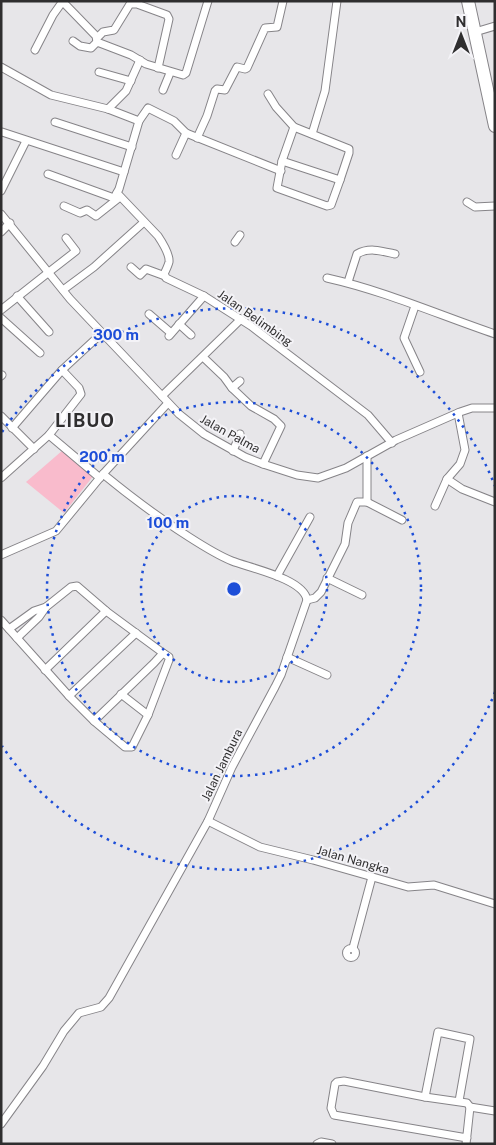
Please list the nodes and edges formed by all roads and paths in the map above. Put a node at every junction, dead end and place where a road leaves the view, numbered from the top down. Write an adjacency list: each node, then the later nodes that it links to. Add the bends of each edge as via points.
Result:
1 (208, 1): 16 (street, via 186,73)
2 (283, 1): 28 (street, via 277,27 265,28 247,68 237,67 225,90 217,88 215,91)
3 (337, 1): 27 (street, via 326,91)
4 (468, 1): 8 (highway)
5 (63, 2): 9 (street); 11 (street)
6 (132, 2): 9 (street, via 114,30 103,32); 14 (street, via 169,17)
7 (495, 26): 8 (street)
8 (475, 32): 23 (highway)
9 (97, 40): 10 (street, via 91,48); 12 (street)
10 (74, 41)
11 (35, 50)
12 (140, 60): 14 (street); 17 (street)
13 (1, 67): 20 (street, via 51,95)
14 (158, 68): 16 (street)
15 (99, 72): 17 (street)
16 (170, 72): 18 (street)
17 (131, 81): 20 (street)
18 (162, 90)
19 (268, 94): 24 (street)
20 (108, 109): 21 (street)
21 (139, 121): 26 (street, via 148,108 174,121); 30 (street)
22 (56, 122): 30 (street)
23 (495, 126)
24 (294, 127): 27 (street); 32 (street)
25 (2, 132): 29 (street)
26 (186, 133): 28 (street); 31 (street)
27 (312, 134): 36 (street, via 349,149)
28 (198, 138): 33 (street)
29 (26, 141): 34 (street); 37 (street)
30 (132, 147): 34 (street)
31 (176, 155)
32 (282, 161): 33 (street); 36 (street)
33 (281, 171): 36 (street, via 277,188 327,206 331,205)
34 (124, 172): 38 (street)
35 (48, 174): 38 (street, via 111,198)
36 (340, 180)
37 (1, 191)
38 (119, 195): 40 (street, via 96,216 87,210 80,214); 43 (street)
39 (467, 202): 41 (street, via 475,207)
40 (64, 206)
41 (495, 206)
42 (1, 214): 44 (street, Jalan Palma)
43 (144, 222): 50 (street, via 158,236 169,259); 53 (street)
44 (10, 223): 45 (street); 49 (street, Jalan Palma)
45 (1, 232)
46 (66, 238): 49 (street, via 76,251)
47 (395, 254): 52 (street, via 372,250 360,252)
48 (131, 267): 50 (street, Jalan Belimbing, via 140,275 146,269)
49 (49, 272): 53 (street, Jalan Palma); 54 (street)
50 (164, 276): 55 (street, Jalan Belimbing)
51 (327, 278): 52 (street)
52 (348, 282): 56 (street)
53 (63, 290): 63 (street, Jalan Palma)
54 (17, 296): 57 (street); 62 (street)
55 (204, 296): 60 (street, Jalan Belimbing); 61 (street)
56 (416, 306): 65 (street); 69 (street, via 404,338)
57 (1, 310)
58 (149, 314): 61 (street, via 170,334)
59 (1, 318): 66 (street)
60 (241, 319): 67 (street); 80 (street, Jalan Belimbing, via 368,415)
61 (179, 324): 64 (street)
62 (49, 332)
63 (102, 333): 68 (street); 72 (street, Jalan Palma)
64 (191, 334)
65 (495, 334)
66 (40, 353)
67 (203, 357): 71 (street); 72 (street)
68 (62, 370): 77 (street); 79 (street, via 81,394)
69 (420, 372)
70 (240, 381): 71 (street)
71 (232, 388): 84 (street, via 251,406 281,426)
72 (162, 396): 73 (street, Jalan Palma)
73 (168, 403): 82 (street, Jalan Palma, via 204,434); 85 (street)
74 (495, 408): 75 (street, Jalan Palma, via 472,408)
75 (458, 413): 80 (street, Jalan Palma); 87 (street, via 465,450 460,464)
76 (1, 416): 77 (street)
77 (12, 428): 81 (street)
78 (240, 434): 82 (street)
79 (49, 435): 81 (street); 85 (street)
80 (392, 443): 83 (street, Jalan Palma)
81 (34, 449): 86 (street)
82 (233, 451): 84 (street, Jalan Palma)
83 (367, 456): 84 (street, Jalan Palma, via 318,478); 88 (street)
84 (263, 464)
85 (101, 476): 93 (street, via 56,531); 94 (street, via 210,550)
86 (1, 478)
87 (447, 479): 89 (street, via 462,489); 90 (street)
88 (367, 502): 92 (street); 95 (street, via 356,502 344,544)
89 (495, 502)
90 (435, 506)
91 (310, 517): 94 (street)
92 (402, 520)
93 (1, 555)
94 (277, 576): 97 (street, via 299,588)
95 (326, 578): 96 (street); 97 (street, via 319,594)
96 (362, 596)
97 (307, 600): 107 (street, Jalan Jambura)
98 (46, 607): 99 (street, via 71,587 77,586); 101 (street); 103 (street)
99 (106, 611): 104 (street); 108 (street)
100 (1, 620): 102 (street)
101 (19, 622): 102 (street); 103 (street)
102 (9, 629): 105 (street)
103 (25, 630): 105 (street)
104 (136, 633): 106 (street); 111 (street)
105 (16, 638): 108 (street)
106 (163, 652): 110 (street); 112 (street, via 169,660)
107 (287, 657): 109 (street); 114 (street, Jalan Jambura)
108 (45, 670): 111 (street)
109 (327, 675)
110 (121, 694): 112 (street); 113 (street)
111 (69, 696): 113 (street)
112 (148, 715): 113 (street, via 130,748)
113 (94, 721)
114 (208, 821): 115 (street, Jalan Nangka, via 260,848); 122 (street, Jalan Jambura, via 109,998 101,1007 79,1012)
115 (372, 877): 116 (street, Jalan Nangka, via 408,887 434,885); 117 (street)
116 (495, 904)
117 (353, 948)
118 (426, 1097): 119 (street); 119 (street, via 438,1032 470,1039); 123 (street, via 340,1081 335,1084 331,1108 334,1115)
119 (459, 1101): 120 (street, via 468,1103)
120 (470, 1107): 121 (street); 123 (street)
121 (495, 1111)
122 (1, 1124)
123 (466, 1141)
124 (317, 1144): 125 (street)
125 (332, 1144)

